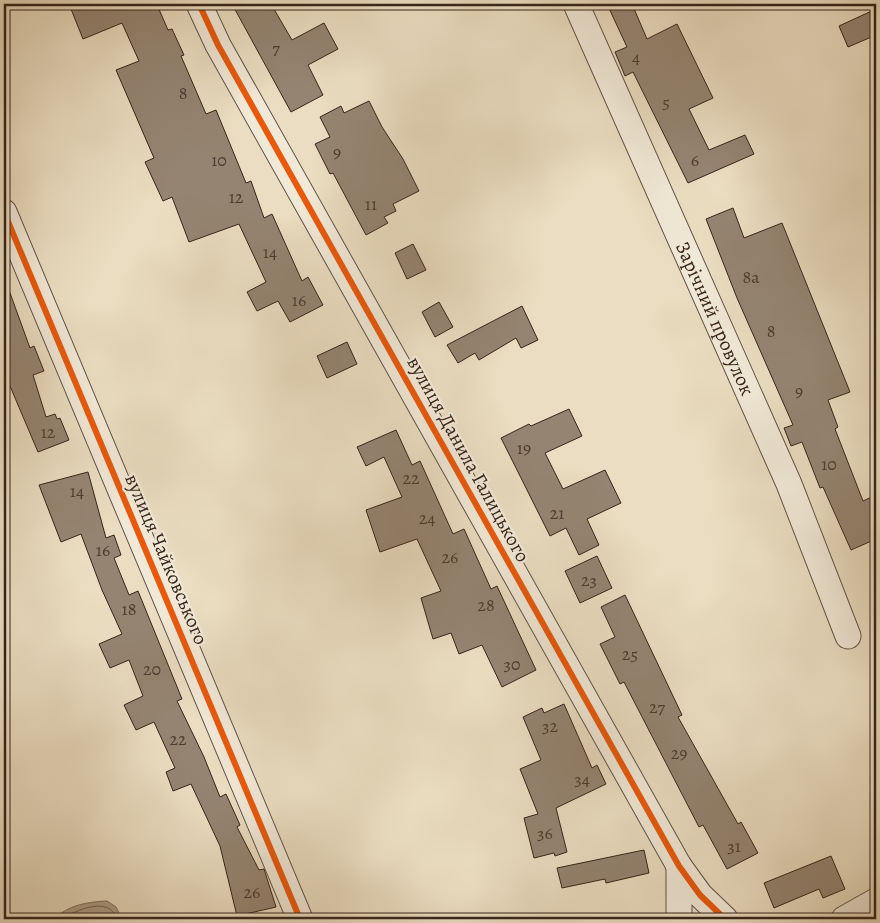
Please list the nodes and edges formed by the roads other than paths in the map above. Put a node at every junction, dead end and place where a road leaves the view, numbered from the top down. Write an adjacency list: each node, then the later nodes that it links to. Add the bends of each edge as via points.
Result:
1 (198, 4): 5 (street, вулиця Данила Галицького, via 218,45)
2 (576, 4): 4 (street, Зарічний провулок, via 789,484)
3 (4, 212): 7 (street, вулиця Чайковського)
4 (848, 636)
5 (679, 866): 8 (street, вулиця Данила Галицького); 9 (street, вулиця Данила Галицького, via 700,895)
6 (876, 901): 10 (street)
7 (300, 919)
8 (679, 919)
9 (725, 919)
10 (844, 919)

